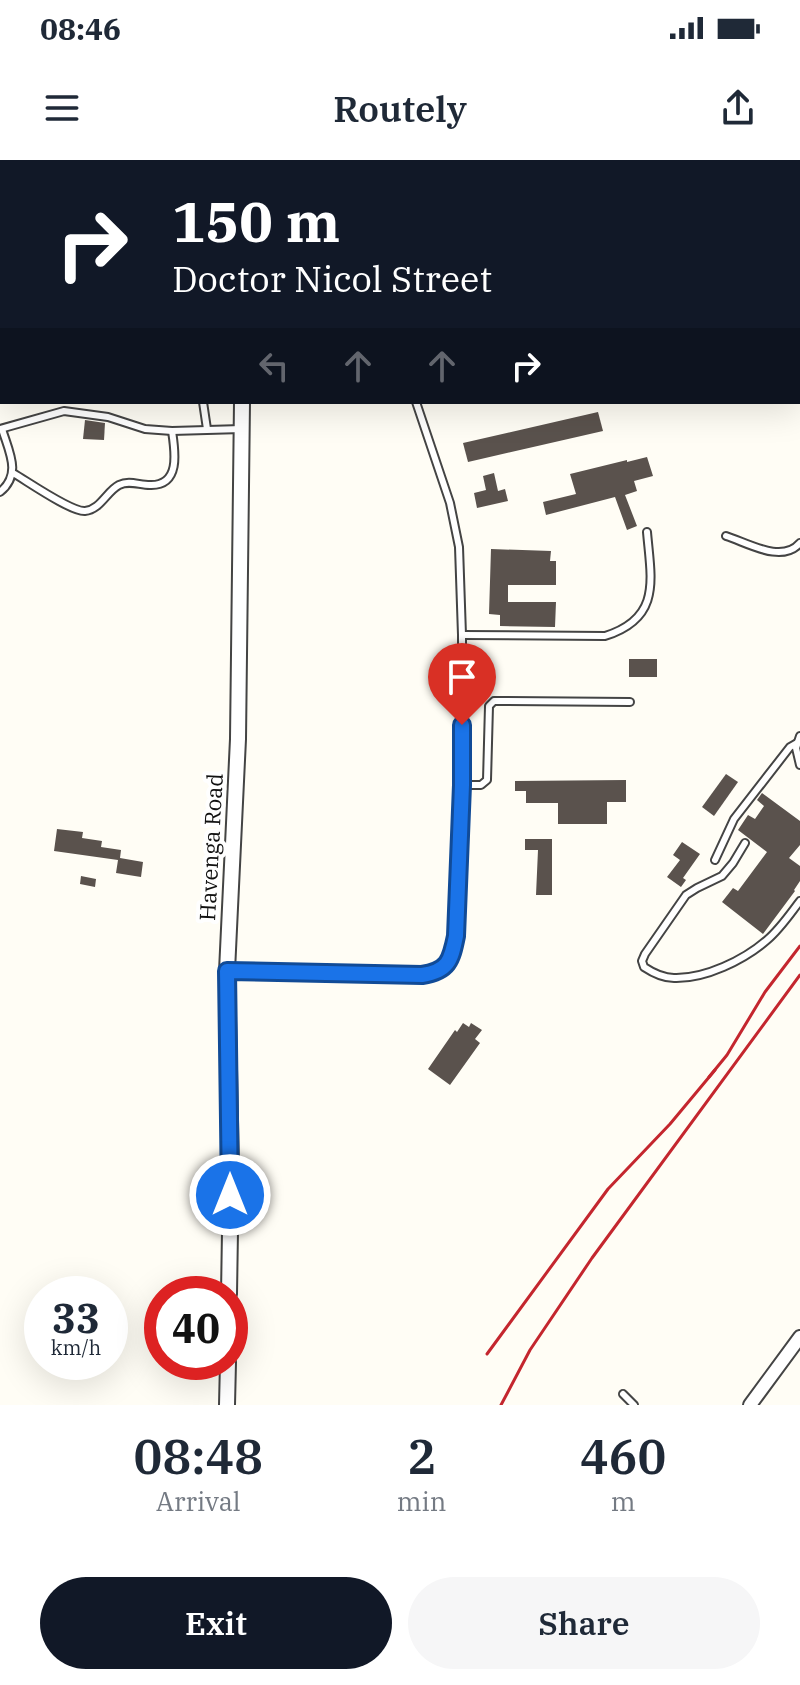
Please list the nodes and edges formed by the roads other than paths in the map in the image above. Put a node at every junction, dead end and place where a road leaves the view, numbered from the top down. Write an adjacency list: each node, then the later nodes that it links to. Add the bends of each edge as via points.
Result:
1 (203, 404): 5 (lane)
2 (242, 404): 6 (street, Havenga Road)
3 (417, 404): 13 (lane, via 455,523)
4 (1, 429): 7 (lane, via 64,411); 8 (lane)
5 (207, 429): 6 (lane); 7 (lane)
6 (242, 429): 21 (street, Havenga Road, via 238,739)
7 (172, 431): 8 (lane, via 175,462 166,480 119,485 89,511 68,506)
8 (13, 473): 9 (lane)
9 (0, 492)
10 (647, 532): 13 (lane, via 649,599 634,621 618,632)
11 (726, 536): 12 (lane, via 778,553)
12 (800, 543)
13 (462, 635): 17 (lane)
14 (630, 702): 17 (lane, via 494,701 489,706 488,775 483,784)
15 (798, 740): 16 (lane); 19 (lane, via 734,819)
16 (800, 765)
17 (462, 785): 21 (lane, via 456,936 441,970 422,975)
18 (745, 843): 20 (lane, via 722,876 683,900 645,954 648,970 674,978 731,963 767,941)
19 (715, 860)
20 (800, 901)
21 (227, 971): 22 (street, Havenga Road)
22 (229, 1276)
23 (800, 1337): 28 (street)
24 (228, 1380): 26 (street)
25 (623, 1394): 27 (lane)
26 (227, 1405)
27 (634, 1405)
28 (750, 1405)

